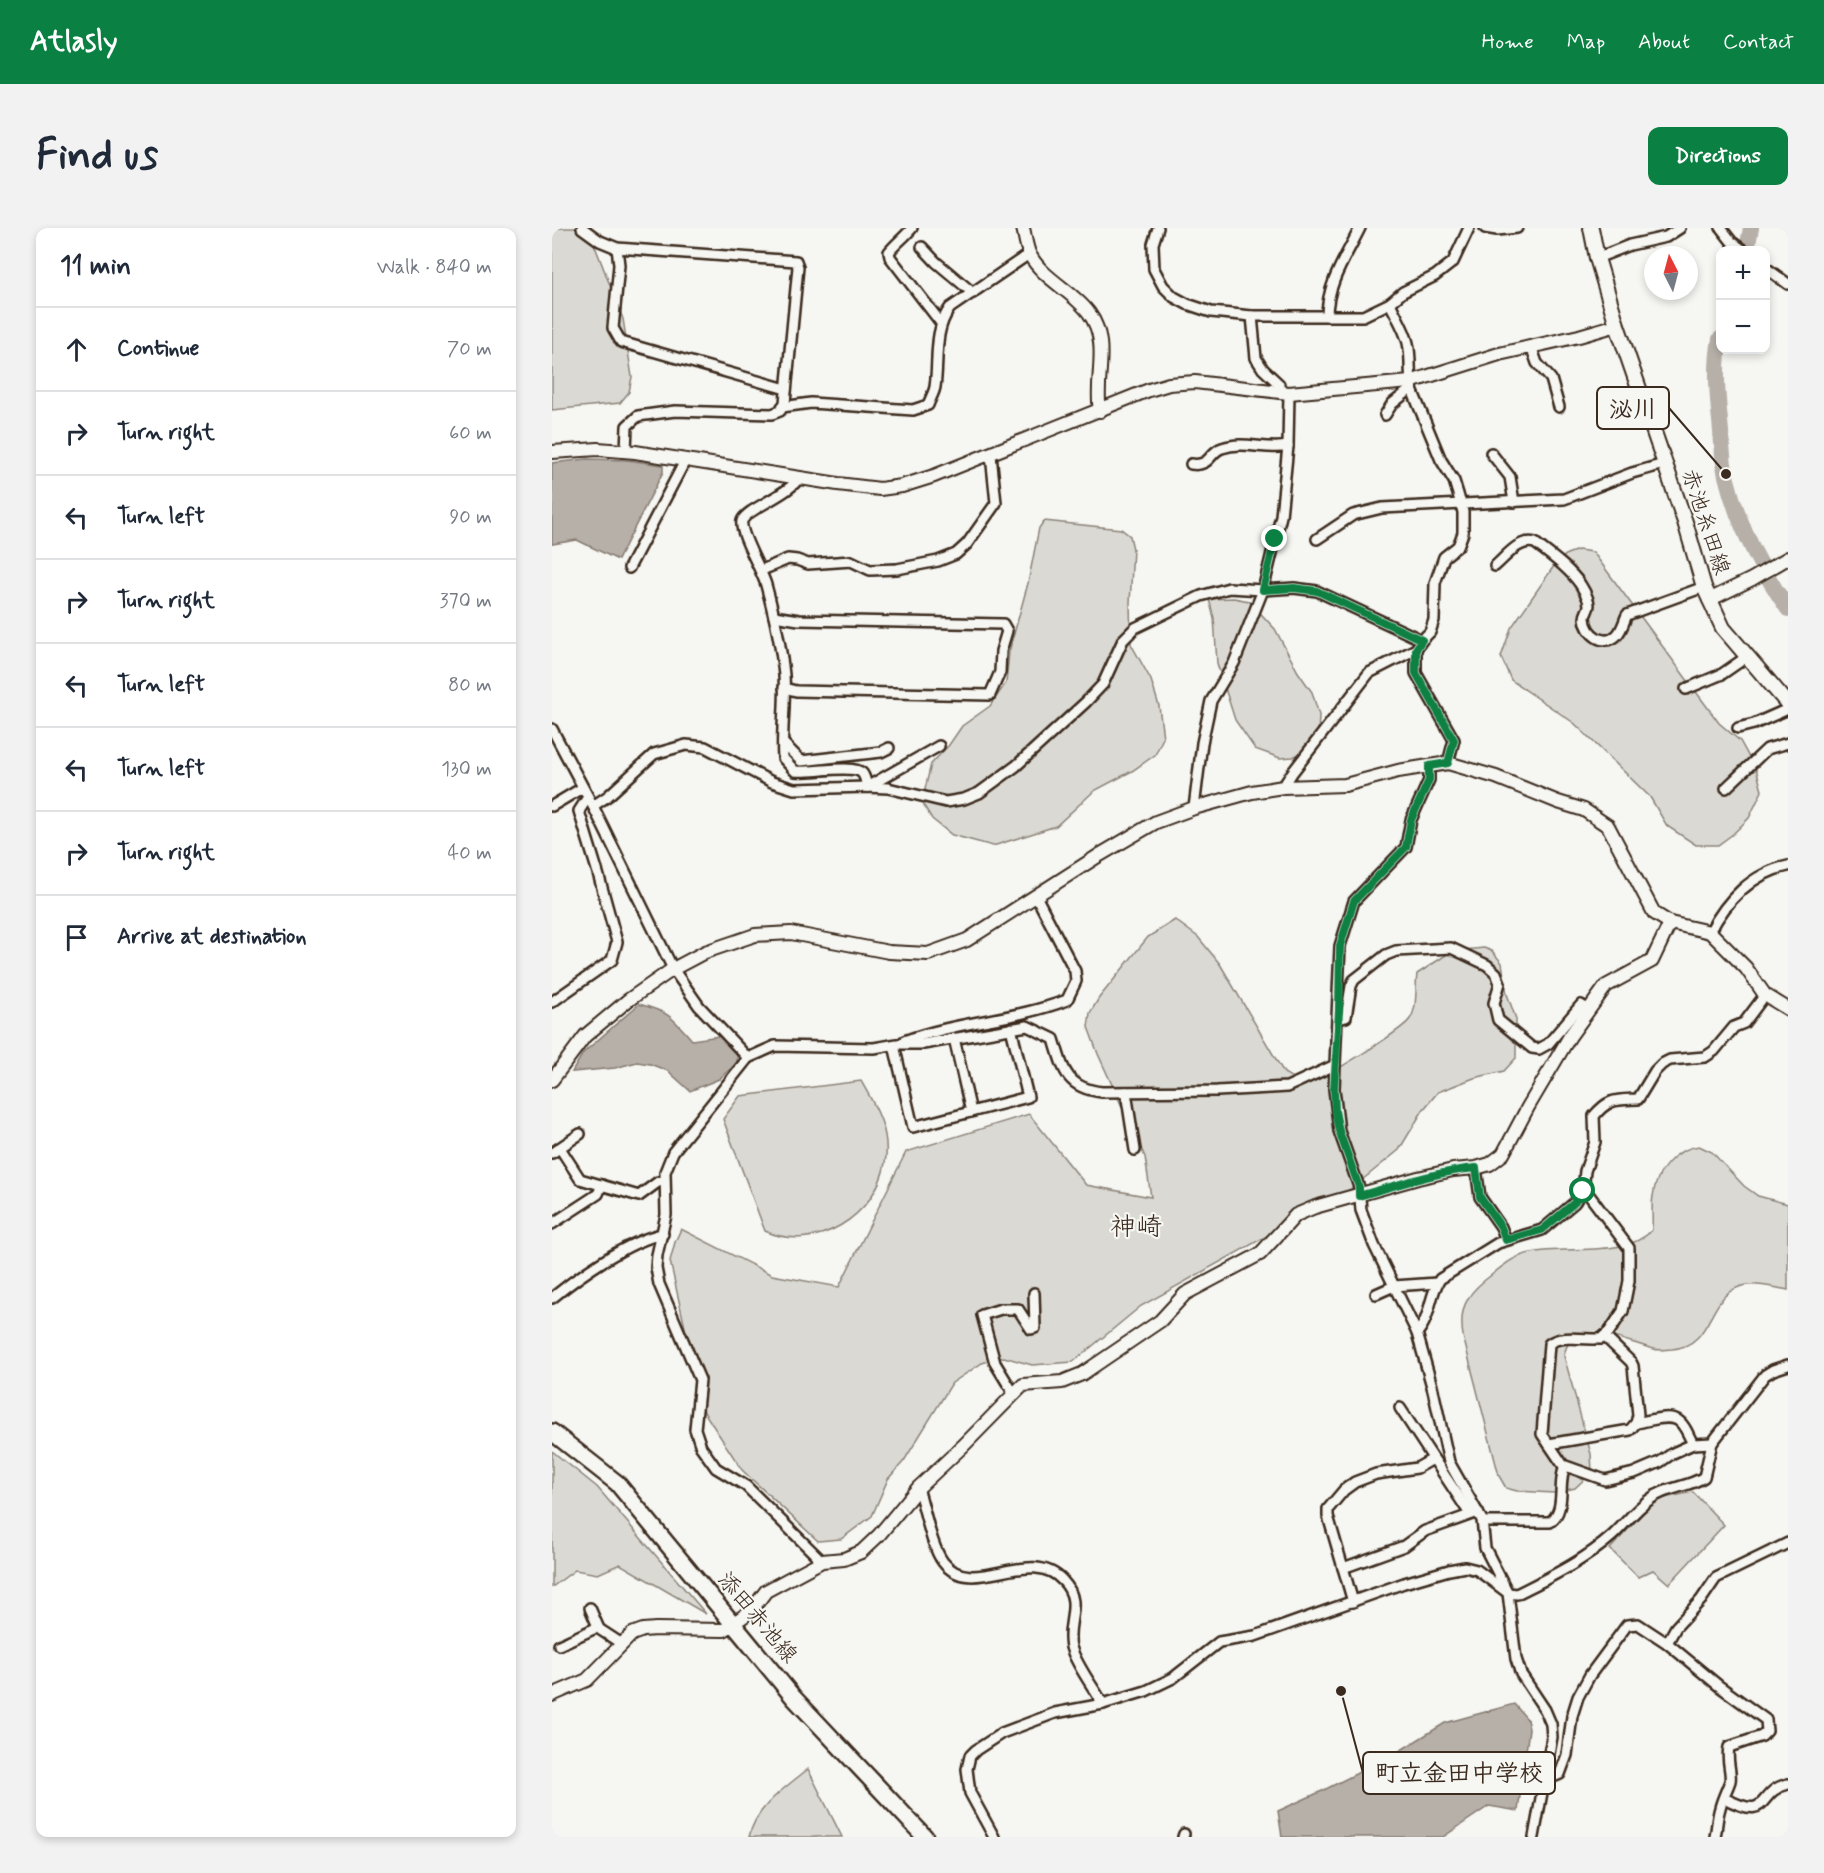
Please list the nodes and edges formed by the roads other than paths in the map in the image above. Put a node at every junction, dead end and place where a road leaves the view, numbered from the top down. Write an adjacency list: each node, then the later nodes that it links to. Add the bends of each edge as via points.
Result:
1 (582, 228): 14 (street)
2 (912, 228): 23 (street, via 889,252 890,257)
3 (1023, 228): 15 (street)
4 (1158, 228): 21 (street, via 1152,255 1154,269 1174,297 1211,312)
5 (1360, 228): 22 (street, via 1333,279)
6 (1469, 228): 20 (street, via 1453,262)
7 (1485, 228): 8 (street)
8 (1517, 228)
9 (1591, 228): 16 (main road, 赤池糸田線)
10 (1680, 228): 16 (street, via 1666,237)
11 (1720, 228): 12 (street)
12 (1738, 246)
13 (922, 247): 19 (street)
14 (616, 248): 27 (street, via 619,265 613,328 621,342); 27 (street, via 796,261)
15 (1029, 254): 19 (street); 31 (street, via 1089,313 1100,337)
16 (1597, 258): 24 (main road, 赤池糸田線)
17 (1770, 272): 18 (street)
18 (1788, 284)
19 (973, 293): 23 (street, via 950,308)
20 (1390, 303): 22 (street, via 1363,316); 26 (street, via 1408,341)
21 (1252, 316): 22 (street); 28 (street, via 1256,358)
22 (1327, 316)
23 (941, 323): 29 (street, via 934,389 927,405 913,410 811,403)
24 (1617, 325): 25 (street); 40 (main road, 赤池糸田線)
25 (1531, 346): 26 (street); 30 (street, via 1537,363 1551,379)
26 (1411, 385): 28 (street); 32 (street); 43 (street)
27 (786, 390): 29 (street)
28 (1284, 393): 31 (street, via 1196,382 1169,384); 33 (street)
29 (782, 407): 34 (street, via 772,414 685,410 638,416 627,426)
30 (1559, 407)
31 (1100, 411): 37 (street)
32 (1385, 415)
33 (1288, 446): 39 (street, via 1228,446 1219,448 1206,462); 49 (street, via 1281,516)
34 (626, 451): 35 (street); 38 (street)
35 (552, 452)
36 (1491, 453): 42 (street, via 1510,477)
37 (991, 455): 41 (street, via 902,486 880,489); 48 (street, via 996,503 956,554 897,569 870,570 851,561 808,564 788,559)
38 (686, 459): 41 (street); 47 (street)
39 (1191, 464)
40 (1664, 464): 42 (street, via 1564,499); 50 (main road, 赤池糸田線)
41 (799, 478): 48 (street, via 794,486 742,520 742,531)
42 (1514, 502): 43 (street)
43 (1461, 504): 44 (street, via 1382,508 1353,515); 52 (street, via 1463,533 1458,546 1444,557 1435,583 1434,620)
44 (1317, 539)
45 (1788, 558): 50 (street, via 1752,579)
46 (1495, 566): 50 (street, via 1520,544 1535,543 1579,582 1589,607 1585,616 1587,626 1595,638 1603,640 1619,634 1627,615)
47 (629, 568)
48 (762, 570): 51 (street)
49 (1263, 590): 52 (street, via 1317,591); 67 (street, via 1229,588 1201,596 1135,628 1123,640 1103,684 1086,702 1016,766 979,793 946,802); 73 (street, via 1234,663 1211,701)
50 (1706, 593): 54 (main road, 赤池糸田線, via 1723,628)
51 (774, 616): 55 (street); 55 (street, via 799,620 1004,624 1007,631 1000,672 990,695)
52 (1422, 640): 53 (street)
53 (1416, 649): 65 (street, via 1416,673 1454,740); 68 (street, via 1368,673)
54 (1748, 656): 56 (street, via 1722,674); 57 (main road, 赤池糸田線)
55 (784, 688): 61 (street)
56 (1686, 689)
57 (1788, 704)
58 (1788, 709): 59 (street)
59 (1738, 728)
60 (552, 729): 69 (street)
61 (783, 743): 64 (street, via 801,761); 67 (street, via 783,758 795,771 855,768 863,774)
62 (1788, 743): 70 (street, via 1767,749)
63 (939, 746): 67 (street)
64 (889, 748)
65 (1448, 763): 66 (street); 76 (street, via 1584,810 1608,826 1654,913)
66 (1429, 766): 68 (street, via 1345,785); 83 (street, via 1429,780 1411,820 1406,847 1354,901 1340,946)
67 (867, 787): 71 (street, via 794,789 772,782 705,747 686,745 654,754 608,796)
68 (1284, 787): 73 (street)
69 (582, 788): 71 (street); 72 (street)
70 (1726, 788)
71 (590, 801): 78 (street); 80 (street, via 579,811 617,942 612,960)
72 (552, 806)
73 (1194, 808): 75 (street, via 1156,822)
74 (1788, 866): 77 (street, via 1752,880 1732,899)
75 (1036, 896): 78 (street, via 967,940 928,954 889,952 790,933 755,935 705,951); 86 (street, via 1075,970 1077,981 1067,1000)
76 (1670, 923): 77 (street); 82 (street, via 1652,961 1606,986)
77 (1710, 932): 79 (street, via 1746,968)
78 (674, 969): 87 (street, via 699,1006); 89 (street, via 585,1036)
79 (1765, 995): 81 (street); 98 (street, via 1744,1023 1734,1026 1714,1051 1705,1057 1670,1060 1655,1071 1638,1099 1603,1105 1594,1116 1595,1142)
80 (552, 1002)
81 (1788, 1009)
82 (1589, 1010): 83 (street, via 1581,1005 1548,1044 1532,1048 1498,1020 1494,1002 1500,983 1496,973 1451,948 1386,954 1354,980 1346,1017); 95 (street, via 1552,1065 1503,1154)
83 (1338, 1019): 88 (street)
84 (1011, 1029): 85 (street); 90 (street, via 1027,1026 1054,1039 1065,1074 1089,1091); 91 (street, via 1028,1097)
85 (954, 1038): 86 (street); 91 (street)
86 (895, 1045): 87 (street, via 775,1046); 91 (street, via 913,1127)
87 (748, 1058): 96 (street, via 673,1152)
88 (1335, 1065): 90 (street, via 1287,1087); 99 (street, via 1337,1121)
89 (552, 1080)
90 (1126, 1092): 94 (street)
91 (971, 1112)
92 (580, 1134): 93 (street)
93 (556, 1150): 97 (street, via 580,1179)
94 (1135, 1150)
95 (1476, 1168): 99 (street, via 1418,1178); 102 (street, via 1480,1197)
96 (664, 1181): 97 (street, via 639,1196); 101 (street)
97 (602, 1185): 100 (street, via 598,1194)
98 (1583, 1191): 102 (street, via 1542,1230); 109 (street, via 1629,1248 1629,1281 1623,1311)
99 (1359, 1196): 104 (street, via 1374,1245); 111 (street, via 1296,1215 1260,1254 1185,1294 1160,1321 1082,1374 1062,1382 1023,1385)
100 (552, 1224)
101 (663, 1234): 107 (street, via 617,1253); 124 (street, via 656,1268 659,1284 700,1380 695,1429 701,1447 716,1468 746,1486)
102 (1506, 1240): 103 (street)
103 (1437, 1283): 104 (street); 108 (street, via 1424,1325)
104 (1394, 1286): 106 (street); 108 (street)
105 (1034, 1293): 111 (street, via 1035,1328 1031,1329 1018,1309 1001,1309 982,1316 995,1363)
106 (1376, 1294)
107 (552, 1298)
108 (1417, 1333): 121 (street, via 1449,1462)
109 (1604, 1336): 113 (street, via 1633,1366); 116 (street, via 1554,1339 1549,1344 1542,1434)
110 (1788, 1365): 115 (street, via 1765,1375)
111 (1014, 1394): 120 (street)
112 (1400, 1408): 118 (street)
113 (1636, 1422): 116 (street, via 1630,1430); 117 (street, via 1677,1420)
114 (552, 1431): 129 (main road, 添田赤池線, via 617,1483)
115 (1712, 1443): 117 (street); 126 (street, via 1704,1477 1649,1499 1611,1537 1574,1564 1517,1594)
116 (1549, 1444): 119 (street)
117 (1693, 1444): 119 (street, via 1634,1473 1605,1480)
118 (1433, 1459): 121 (street); 125 (street, via 1417,1468 1376,1474 1354,1482 1328,1509)
119 (1565, 1466): 122 (street, via 1559,1511 1551,1522)
120 (918, 1488): 124 (street, via 861,1552); 135 (street, via 937,1551 954,1571 973,1576 1033,1566 1062,1579 1073,1597 1072,1651)
121 (1474, 1513): 122 (street); 125 (street, via 1425,1531 1404,1546)
122 (1483, 1522): 126 (street, via 1485,1548)
123 (1788, 1543): 131 (street, via 1716,1578)
124 (822, 1561): 129 (street, via 766,1591 751,1611)
125 (1343, 1568): 127 (street)
126 (1508, 1593): 127 (street, via 1477,1570 1465,1567); 136 (street, via 1516,1659 1551,1724)
127 (1353, 1602): 135 (street, via 1255,1636 1219,1642 1173,1678)
128 (590, 1608): 130 (street)
129 (733, 1625): 132 (street, via 724,1630 643,1630); 139 (main road, 添田赤池線, via 811,1717)
130 (598, 1628): 132 (street); 133 (street)
131 (1667, 1643): 136 (street, via 1638,1624 1628,1625 1578,1697 1560,1774); 138 (street, via 1766,1720 1767,1731 1762,1736 1729,1747 1731,1779)
132 (622, 1644): 134 (street, via 587,1680)
133 (559, 1645)
134 (554, 1693)
135 (1103, 1704): 140 (street, via 1055,1713 1002,1733 970,1756 970,1793)
136 (1546, 1776): 141 (street)
137 (1788, 1784): 138 (street, via 1754,1808 1743,1808)
138 (1724, 1798): 142 (street)
139 (925, 1837)
140 (994, 1837)
141 (1534, 1837)
142 (1715, 1837)

